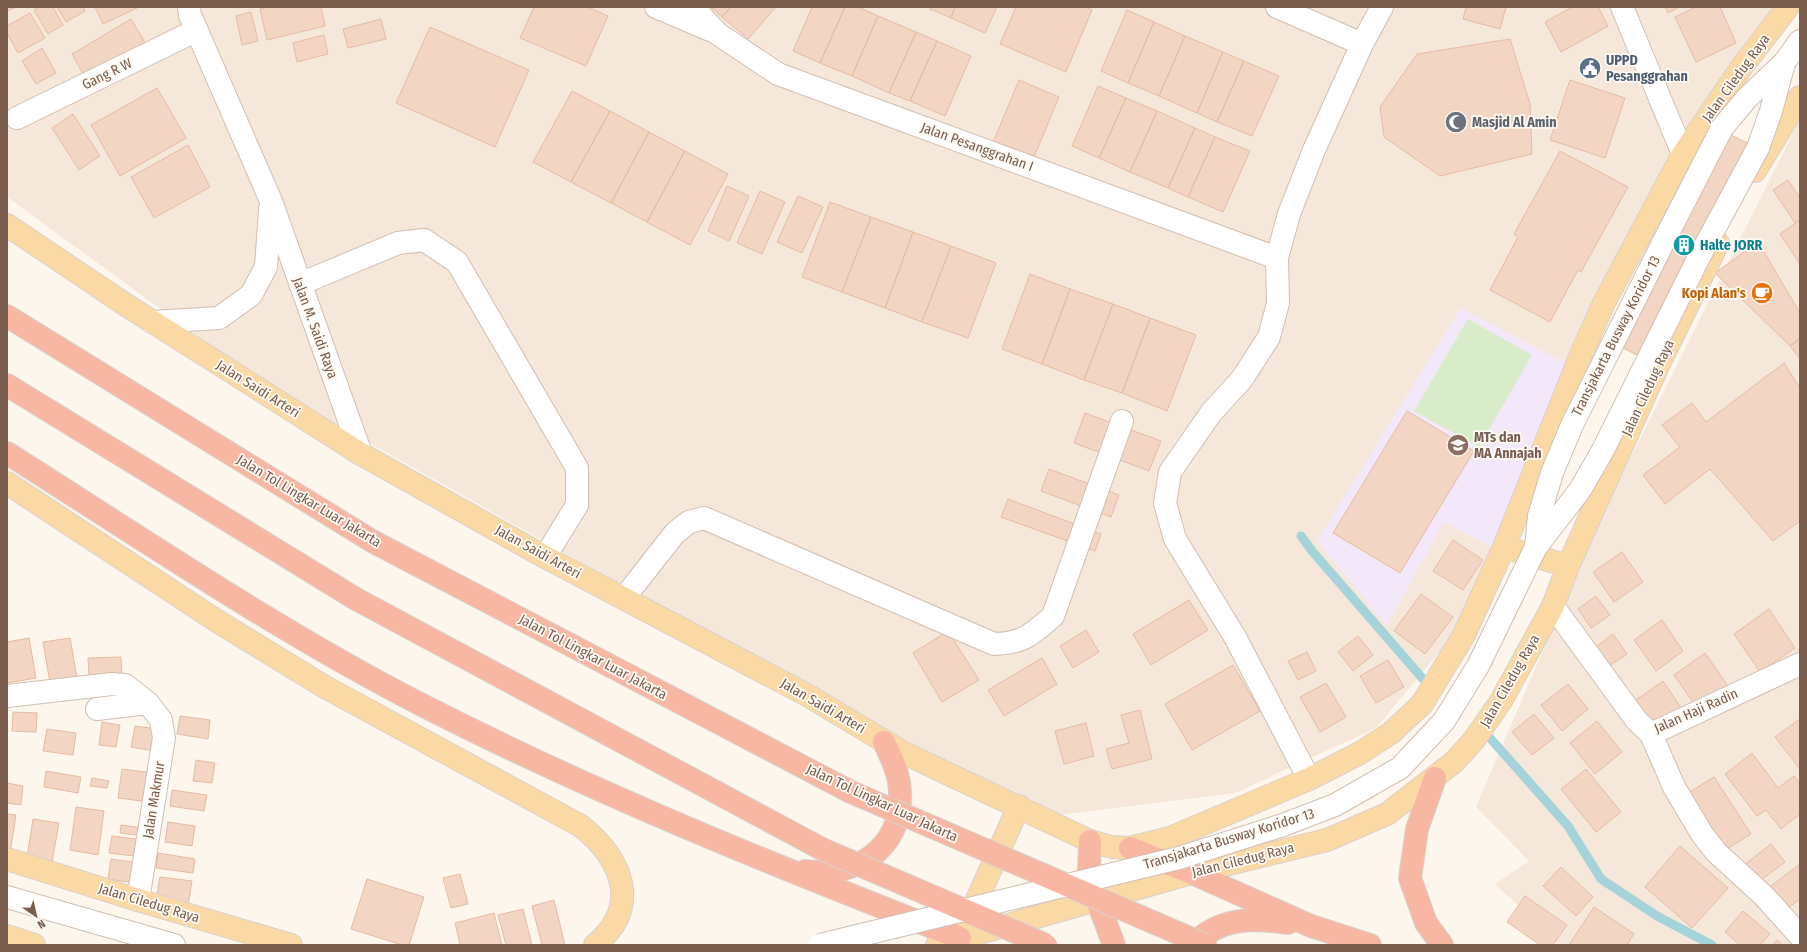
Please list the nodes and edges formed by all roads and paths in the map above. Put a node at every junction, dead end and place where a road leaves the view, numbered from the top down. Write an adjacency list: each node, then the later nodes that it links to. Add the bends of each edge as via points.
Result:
1 (189, 7): 8 (street, Jalan M. Saidi Raya)
2 (656, 7): 9 (street)
3 (693, 7): 9 (street, Jalan Pesanggrahan I)
4 (1277, 7): 11 (street)
5 (1382, 7): 11 (street)
6 (1622, 7): 16 (street)
7 (1788, 7): 13 (main road, Jalan Ciledug Raya)
8 (197, 30): 15 (street, Gang R W); 17 (street, Jalan M. Saidi Raya)
9 (718, 34): 19 (street, Jalan Pesanggrahan I, via 778,74)
10 (1800, 41): 12 (street, Transjakarta Busway Koridor 13)
11 (1362, 44): 19 (street, via 1314,150 1292,206)
12 (1784, 64): 29 (street, Transjakarta Busway Koridor 13, bridge, via 1758,148 1699,257 1603,450 1580,490); 29 (street, Transjakarta Busway Koridor 13, bridge, via 1747,98 1722,128 1572,425 1552,473 1539,516)
13 (1741, 68): 14 (main road); 16 (main road, Jalan Ciledug Raya)
14 (1798, 100): 31 (main road, Jalan Ciledug Raya, via 1742,194 1657,368)
15 (17, 118)
16 (1683, 154): 28 (main road, Jalan Ciledug Raya, via 1604,303)
17 (271, 201): 20 (street, Jalan M. Saidi Raya); 22 (street, Jalan M. Saidi Raya, via 266,267 251,295 219,318)
18 (7, 225): 22 (main road, Jalan Saidi Arteri)
19 (1277, 258): 41 (street, via 1278,304 1269,337 1242,379 1211,413 1170,472 1165,503 1175,539 1235,637)
20 (300, 284): 26 (street, Jalan M. Saidi Raya); 30 (street, via 398,243 424,240 457,262 577,468 577,505)
21 (7, 316): 64 (highway, Jalan Tol Lingkar Luar Jakarta, bridge, via 372,541 851,792)
22 (152, 322): 26 (main road, Jalan Saidi Arteri)
23 (7, 385): 61 (highway, bridge, via 356,599 822,849)
24 (1122, 420): 32 (street, via 1052,616 1029,637 1008,644 994,644 704,518 689,522 675,533)
25 (7, 453): 46 (highway, via 281,626 421,704 638,808)
26 (361, 454): 30 (main road, Jalan Saidi Arteri)
27 (7, 483): 58 (main road, via 217,621 325,687 581,826 605,849 622,881 619,914 610,930)
28 (1504, 547): 31 (main road); 41 (main road, Jalan Ciledug Raya, via 1464,635 1422,704 1391,733 1360,753)
29 (1536, 547): 59 (street, Transjakarta Busway Koridor 13, bridge, via 1478,666 1444,721 1400,768 1335,805 1283,825 1179,858)
30 (545, 557): 32 (main road, Jalan Saidi Arteri)
31 (1568, 566): 33 (main road, Jalan Ciledug Raya)
32 (624, 598): 39 (main road, Jalan Saidi Arteri, via 807,695)
33 (1553, 606): 38 (street, Jalan Haji Radin, via 1637,721); 40 (main road, Jalan Ciledug Raya, via 1501,701 1474,740)
34 (1800, 664): 38 (street, Jalan Haji Radin)
35 (7, 696): 36 (street, Jalan Makmur, via 112,684 125,685)
36 (148, 703): 37 (street); 49 (street, Jalan Makmur, via 161,720 164,738)
37 (97, 709)
38 (1651, 734): 53 (street, via 1674,787 1702,834 1716,852 1759,891)
39 (884, 742): 42 (main road, Jalan Saidi Arteri); 46 (highway, via 897,771 900,795 892,830 879,849 859,865 838,872 815,873)
40 (1435, 778): 47 (main road, Jalan Ciledug Raya, via 1387,814 1327,840); 66 (highway, via 1418,829 1410,878 1426,923)
41 (1309, 779): 44 (main road, Jalan Ciledug Raya, via 1170,838)
42 (1019, 806): 43 (main road, Jalan Saidi Arteri); 54 (main road)
43 (1090, 841): 44 (main road, Jalan Ciledug Raya, via 1112,847); 50 (highway, via 1089,870)
44 (1130, 848): 47 (highway)
45 (7, 859): 49 (main road, Jalan Ciledug Raya)
46 (774, 865): 54 (highway)
47 (1192, 873): 50 (main road, Jalan Ciledug Raya); 51 (highway)
48 (7, 897): 56 (street)
49 (138, 900): 57 (main road, Jalan Ciledug Raya)
50 (1097, 900): 54 (main road, Jalan Ciledug Raya); 62 (highway)
51 (1311, 926): 63 (highway, via 1261,919 1222,924 1201,936); 65 (highway)
52 (7, 936): 55 (main road)
53 (1800, 936)
54 (960, 938): 60 (main road, Jalan Ciledug Raya)
55 (34, 945)
56 (174, 945)
57 (292, 945)
58 (595, 945)
59 (820, 945)
60 (937, 945)
61 (1046, 945)
62 (1114, 945)
63 (1193, 945)
64 (1206, 945)
65 (1370, 945)
66 (1442, 945)

